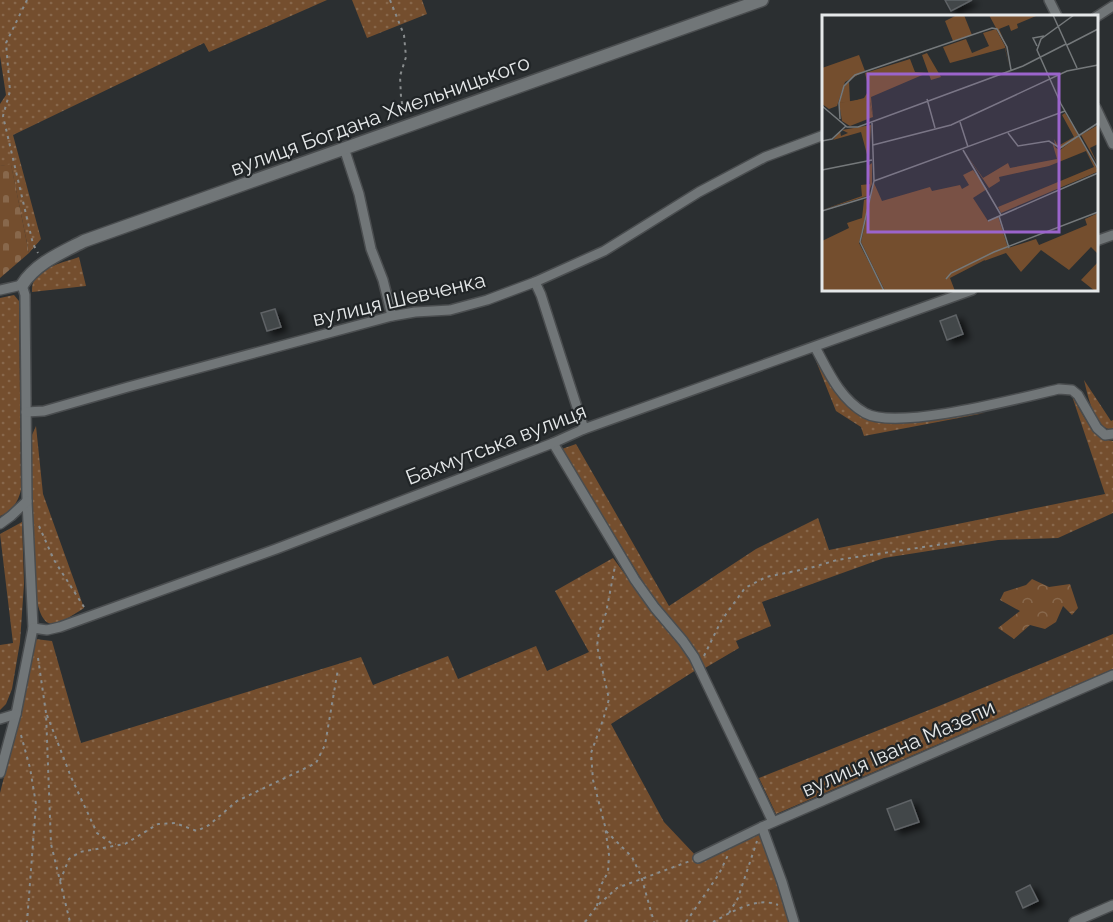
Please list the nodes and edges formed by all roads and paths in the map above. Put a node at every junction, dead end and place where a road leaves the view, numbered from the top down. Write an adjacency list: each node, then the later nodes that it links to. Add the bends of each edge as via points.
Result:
1 (27, 0): 15 (path, via 6,43 10,91 3,116 33,244)
2 (390, 0): 9 (path, via 404,35 406,57 400,76)
3 (762, 0): 9 (street, вулиця Богдана Хмельницького)
4 (1049, 0): 6 (street)
5 (1113, 6): 7 (street)
6 (1056, 15)
7 (1098, 16)
8 (1098, 112): 11 (street)
9 (404, 127): 12 (street, вулиця Богдана Хмельницького)
10 (822, 136): 16 (street, вулиця Шевченка, via 765,157 699,192 604,251)
11 (1113, 144)
12 (344, 148): 15 (street, вулиця Богдана Хмельницького, via 84,241); 20 (street)
13 (1113, 235): 14 (street)
14 (1098, 240)
15 (44, 262): 17 (street, вулиця Богдана Хмельницького)
16 (535, 282): 20 (street, вулиця Шевченка, via 450,310); 23 (street)
17 (22, 285): 18 (street); 22 (street)
18 (0, 290)
19 (969, 291): 21 (street, Бахмутська вулиця)
20 (392, 316): 22 (street, вулиця Шевченка, via 44,411)
21 (815, 347): 23 (street, Бахмутська вулиця); 24 (street, via 849,400 878,418 944,414 1066,389 1078,395 1097,428 1106,435)
22 (26, 412): 26 (street)
23 (584, 429): 25 (street, Бахмутська вулиця)
24 (1113, 434)
25 (554, 443): 30 (street); 31 (street, Бахмутська вулиця)
26 (27, 501): 27 (street); 28 (street)
27 (28, 512): 31 (path); 32 (street)
28 (0, 524)
29 (964, 541): 34 (path, via 837,560 766,577 745,588 721,621)
30 (618, 551): 34 (street); 44 (path, via 597,646 609,699 591,753 593,780)
31 (89, 617): 32 (street, Бахмутська вулиця, via 47,630)
32 (33, 628): 38 (street)
33 (36, 649): 37 (path)
34 (699, 666): 42 (street)
35 (338, 669): 46 (path, via 325,745 316,763 237,801 196,831 176,823 158,824)
36 (1113, 675): 42 (street, вулиця Івана Мазепи)
37 (46, 713): 46 (path, via 97,833); 49 (path, via 51,844)
38 (16, 714): 39 (street); 41 (street)
39 (0, 719)
40 (21, 734): 55 (path, via 36,804)
41 (0, 773)
42 (773, 822): 43 (street, вулиця Івана Мазепи)
43 (762, 827): 45 (street, вулиця Івана Мазепи); 52 (street); 53 (path, via 738,898)
44 (606, 831): 48 (path, via 632,857); 51 (path, via 608,872 600,886)
45 (735, 840): 47 (street, вулиця Івана Мазепи); 58 (path, via 719,874)
46 (118, 845): 49 (path, via 74,855)
47 (698, 858): 48 (path)
48 (642, 879): 51 (path, via 617,888); 57 (path)
49 (60, 881): 56 (path)
50 (1113, 905): 61 (street)
51 (597, 906): 54 (path)
52 (790, 910): 53 (path, via 773,903 754,903); 60 (street)
53 (729, 913): 59 (path)
54 (587, 921)
55 (27, 922)
56 (70, 922)
57 (654, 922)
58 (686, 922)
59 (713, 922)
60 (794, 922)
61 (1074, 922)

